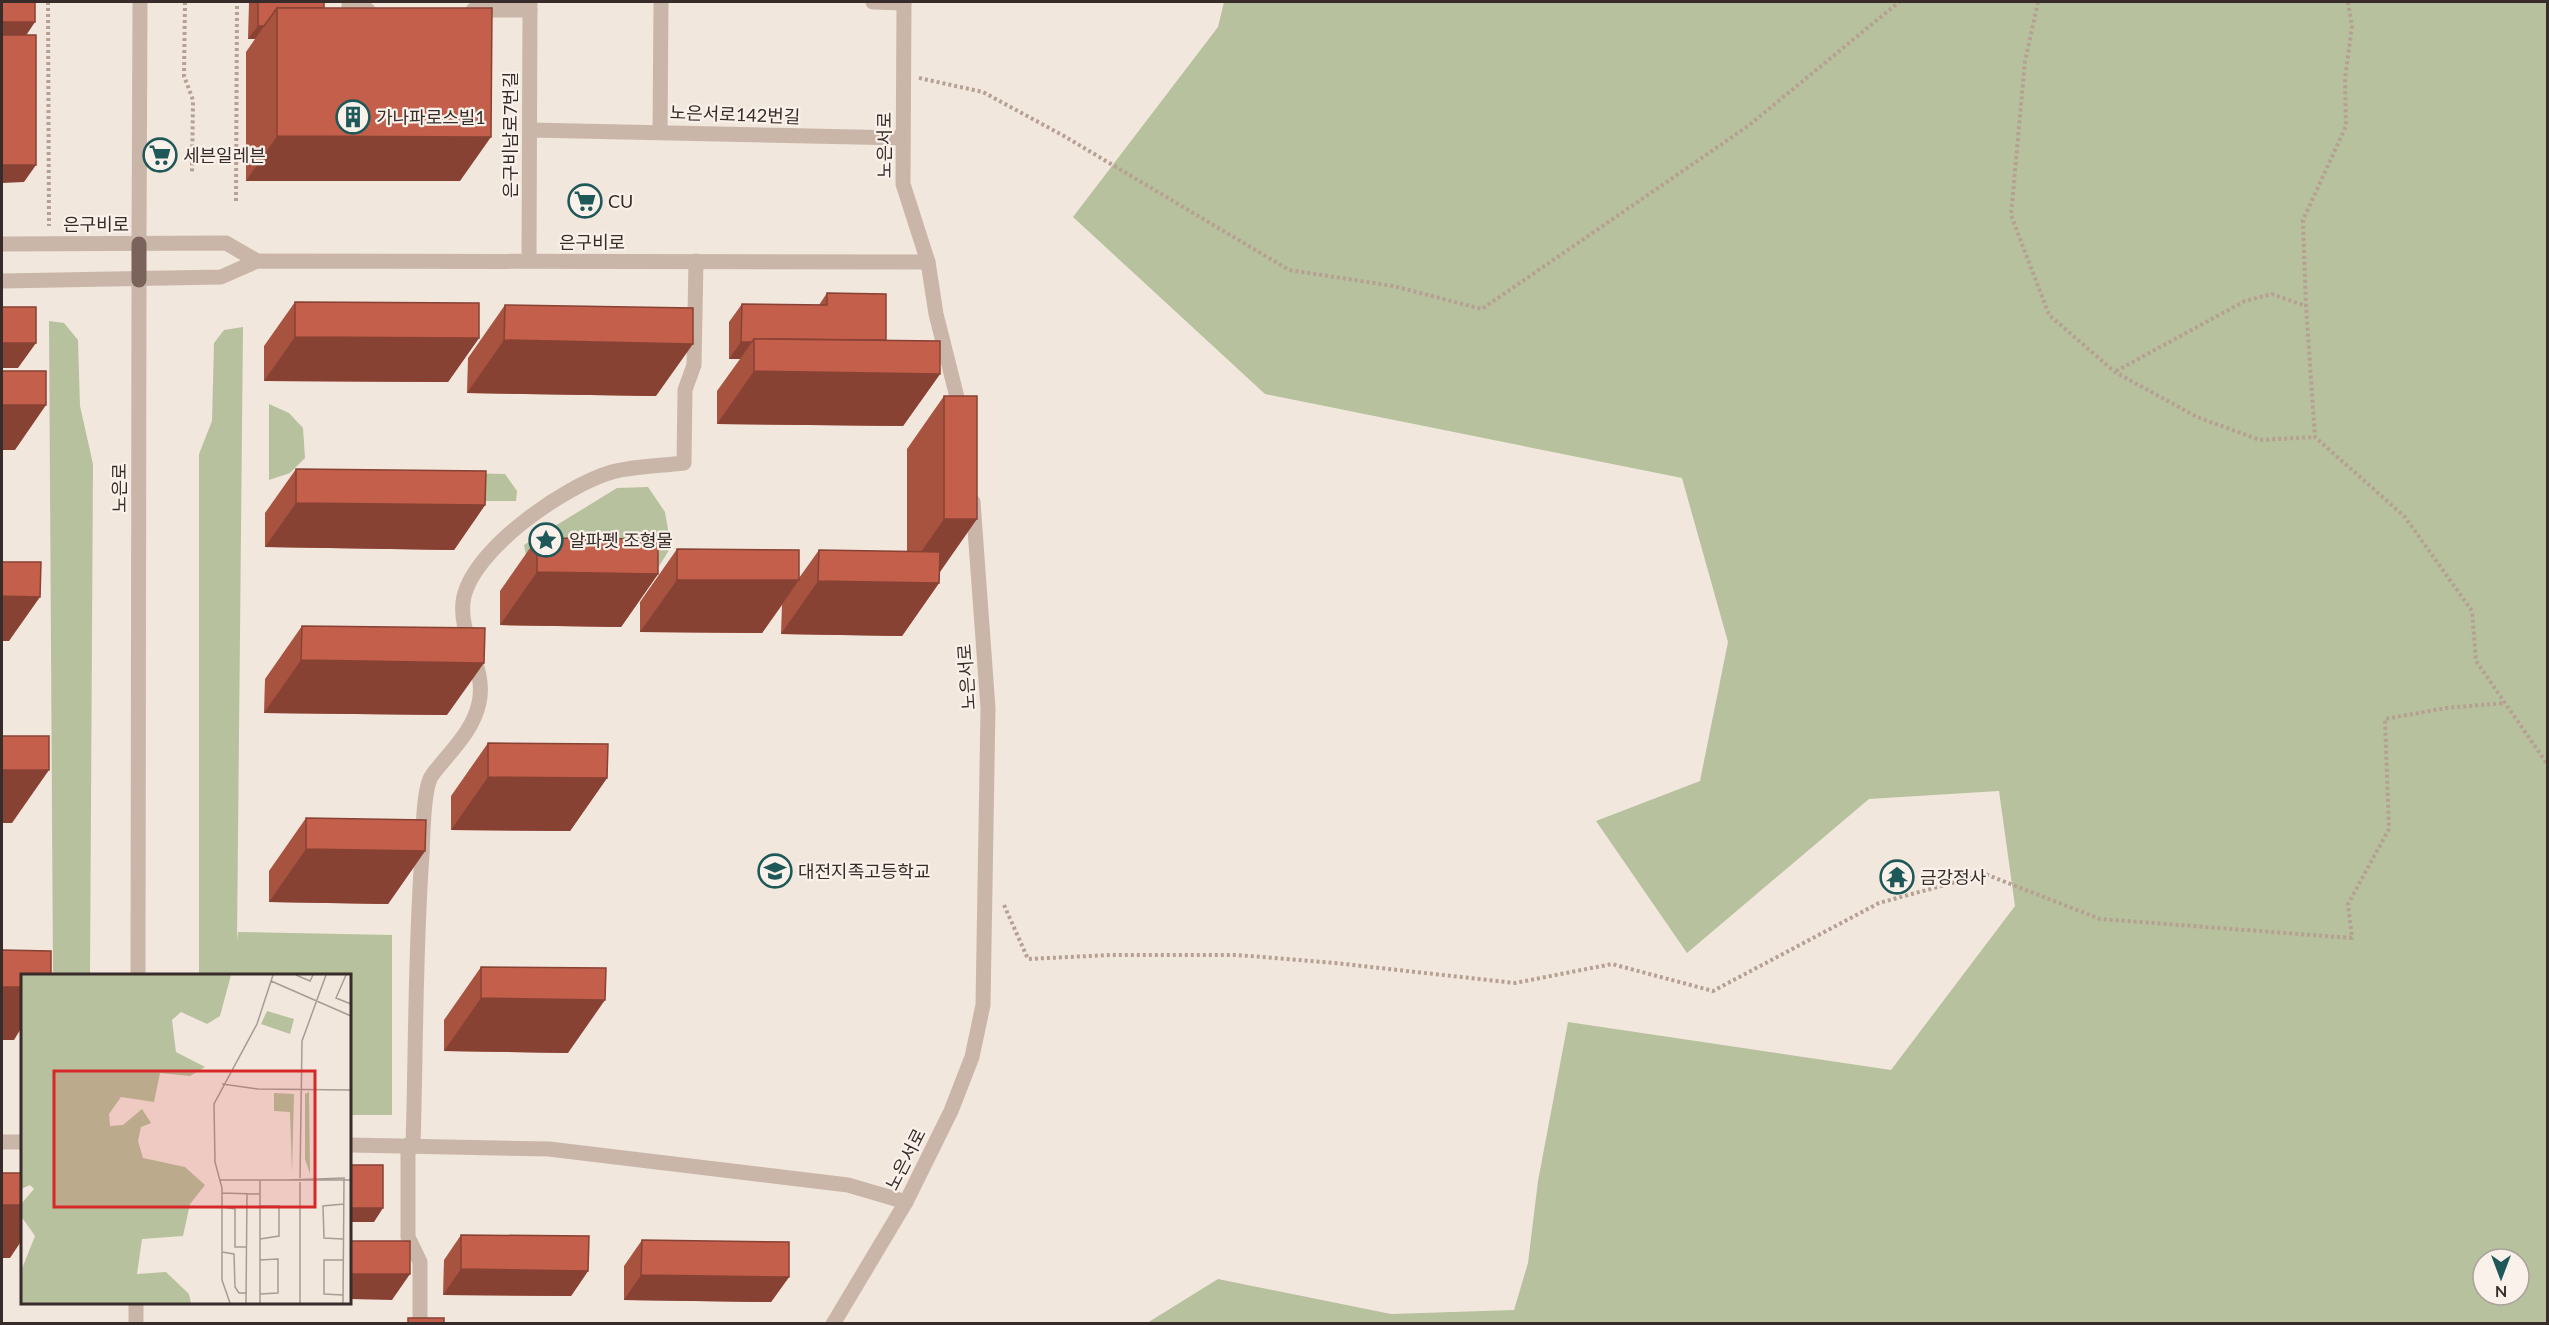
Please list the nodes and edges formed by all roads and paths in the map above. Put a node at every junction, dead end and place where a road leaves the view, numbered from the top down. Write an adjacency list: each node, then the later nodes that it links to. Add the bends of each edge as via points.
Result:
1 (48, 2): 21 (path)
2 (140, 2): 23 (street, 노은로)
3 (185, 2): 19 (path, via 184,76 193,100)
4 (237, 2): 20 (path)
5 (349, 2): 13 (street, via 349,10)
6 (661, 2): 17 (street, 노은서로142번길)
7 (873, 2): 8 (street)
8 (904, 2): 15 (street, 노은서로)
9 (1899, 2): 15 (path, via 1748,126 1482,309 1393,286 1289,270 983,92)
10 (2038, 2): 31 (path, via 2025,61 2011,215 2049,315)
11 (2348, 2): 30 (path, via 2352,26 2346,126 2303,220)
12 (530, 6): 14 (street, 은구비남로7번길); 16 (street, 은구비남로7번길)
13 (383, 10)
14 (462, 10)
15 (903, 78): 18 (street, 노은서로)
16 (530, 130): 17 (street); 25 (street, 은구비남로7번길)
17 (660, 132): 18 (street, 노은서로142번길)
18 (903, 138): 27 (street, 노은서로, via 903,184)
19 (192, 174)
20 (236, 201)
21 (50, 243): 22 (street, 은구비로); 23 (street, 은구비로)
22 (2, 244)
23 (139, 244): 24 (street, 은구비로, via 226,243); 28 (main road, 노은로)
24 (257, 261): 25 (street, 은구비로); 28 (street, 은구비로, via 222,277)
25 (529, 261): 26 (street, 은구비로)
26 (696, 261): 27 (street, 은구비로); 42 (street, via 694,365 686,390 684,463 610,473 560,496 500,542 466,587 463,620 481,681 479,704 465,734 430,778 427,796 420,879)
27 (928, 262): 32 (street, 노은서로, via 936,314)
28 (139, 280): 29 (street, 은구비로); 38 (street, 노은로)
29 (2, 281)
30 (2306, 306): 31 (path, via 2272,294 2245,301); 33 (path)
31 (2115, 372): 33 (path, via 2197,417 2260,440)
32 (966, 430)
33 (2315, 437): 35 (path, via 2405,517 2466,601 2472,610 2475,661)
34 (972, 486): 43 (street, 노은서로, via 988,708 983,1005 972,1057)
35 (2505, 703): 36 (path); 37 (path, via 2385,719 2389,829 2348,904 2352,938 2100,919 1985,874 1880,903 1713,991 1612,964 1515,983 1237,955 1028,959)
36 (2547, 765)
37 (1000, 897)
38 (138, 974)
39 (2, 1142): 40 (street)
40 (21, 1142)
41 (351, 1144): 42 (street)
42 (411, 1145): 43 (street, via 549,1149 848,1185); 46 (street, via 408,1237 420,1262)
43 (906, 1202): 47 (street, 노은서로)
44 (136, 1304): 45 (street)
45 (136, 1323)
46 (420, 1323)
47 (833, 1323)

